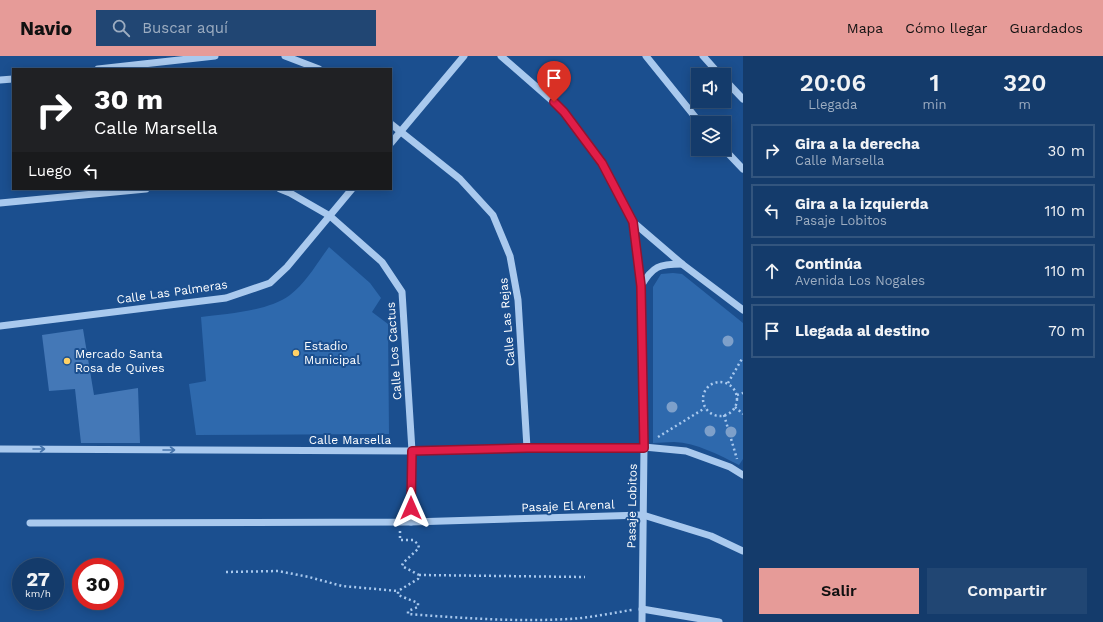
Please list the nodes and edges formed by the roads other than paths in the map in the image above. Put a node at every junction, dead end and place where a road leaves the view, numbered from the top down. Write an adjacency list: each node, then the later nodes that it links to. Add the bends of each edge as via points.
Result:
1 (215, 56): 7 (street)
2 (285, 56): 8 (street)
3 (464, 56): 16 (street)
4 (501, 56): 26 (street, via 564,112 602,163)
5 (646, 56): 14 (street)
6 (703, 56): 9 (street)
7 (107, 68)
8 (316, 68)
9 (714, 68)
10 (12, 79): 11 (street)
11 (0, 80)
12 (731, 86): 13 (street)
13 (743, 99)
14 (694, 116)
15 (392, 125): 16 (street, Calle Las Rejas)
16 (400, 132): 17 (street); 31 (street, Calle Las Rejas, via 460,179 493,215 510,256 518,300)
17 (392, 142)
18 (731, 156): 19 (street)
19 (743, 169)
20 (123, 190): 23 (street)
21 (282, 190): 25 (street, Calle Los Cactus)
22 (351, 190): 25 (street, Calle Las Palmeras)
23 (76, 192): 24 (street)
24 (0, 203)
25 (330, 216): 30 (street, Calle Las Palmeras, via 270,283 226,298); 34 (street, Calle Los Cactus, via 382,262 402,292)
26 (633, 222): 27 (street); 28 (street, Pasaje Lobitos)
27 (682, 264): 28 (street, via 664,264 649,272); 29 (street)
28 (641, 286): 32 (street, Pasaje Lobitos)
29 (743, 310)
30 (0, 326)
31 (527, 448): 32 (street, Calle Marsella); 34 (street, Calle Marsella)
32 (644, 448): 35 (street, Calle Marsella, via 686,451 730,467); 36 (street, Pasaje Lobitos)
33 (0, 449): 34 (street, Calle Marsella, one-way to 34)
34 (412, 451): 37 (street, Calle Los Cactus)
35 (743, 475)
36 (643, 515): 37 (street, Pasaje El Arenal); 39 (street, Pasaje El Arenal, via 711,536); 40 (street, Pasaje Lobitos)
37 (411, 522): 38 (street, Pasaje El Arenal)
38 (30, 523)
39 (743, 551)
40 (642, 609): 41 (street, Pasaje Lobitos); 42 (street)
41 (642, 622)
42 (719, 622)

